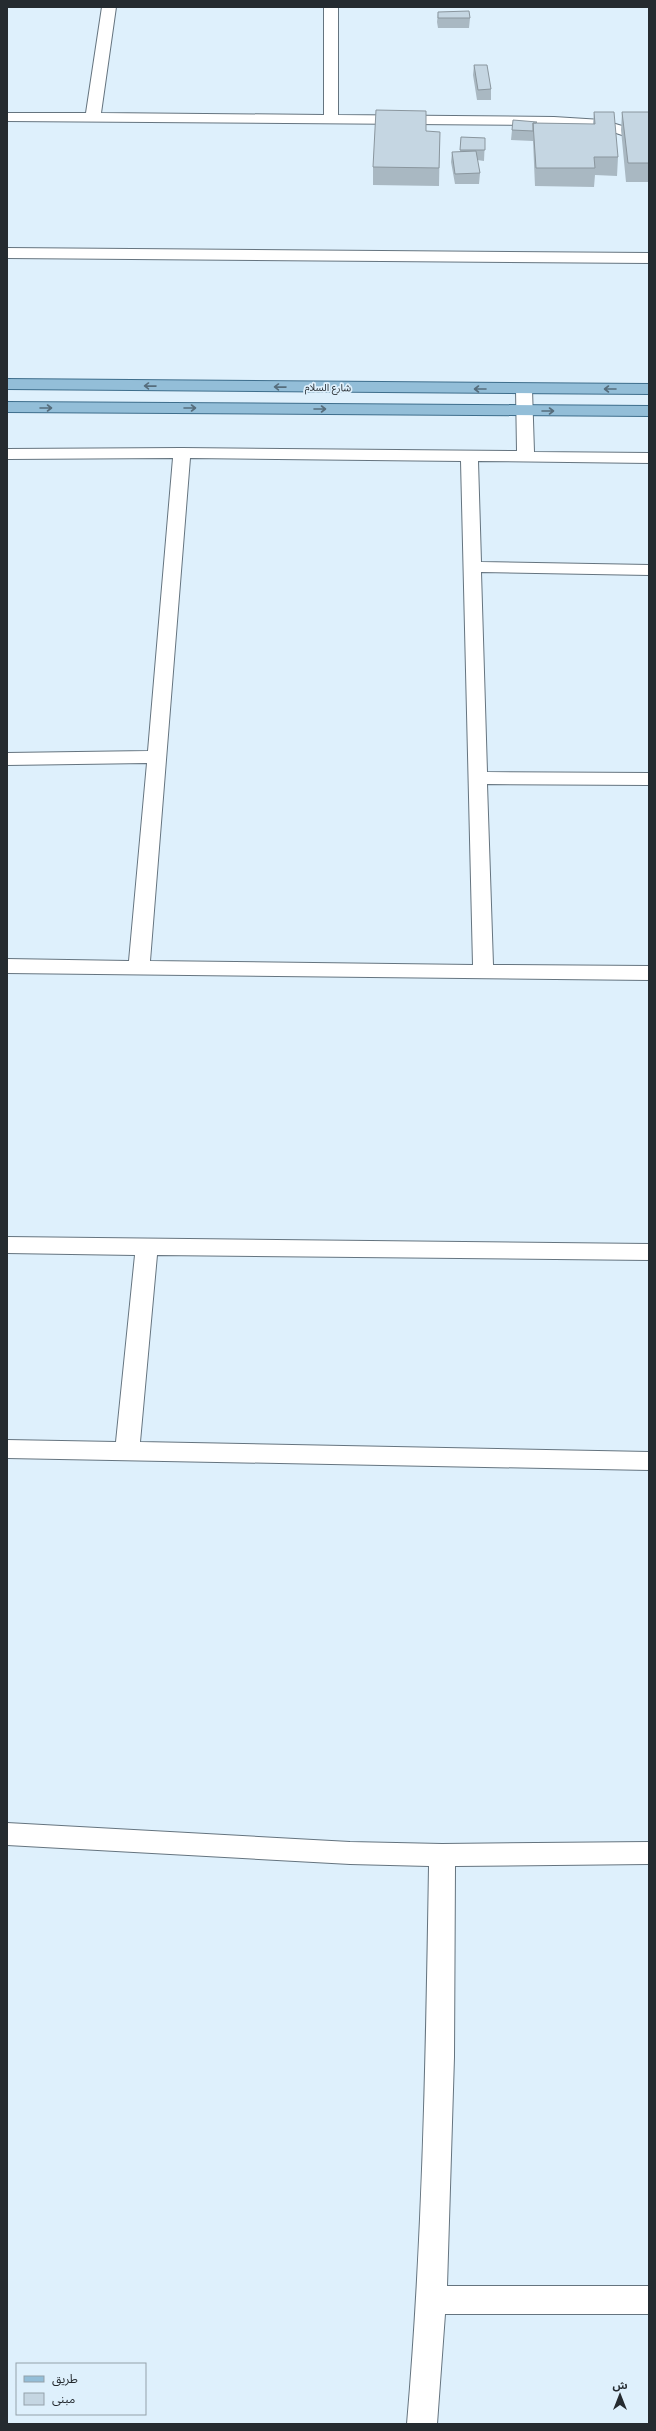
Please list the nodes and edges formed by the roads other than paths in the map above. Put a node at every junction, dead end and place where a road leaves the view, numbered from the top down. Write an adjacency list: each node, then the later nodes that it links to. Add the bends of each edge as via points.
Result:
1 (109, 7): 4 (street)
2 (331, 7): 5 (street)
3 (7, 117): 4 (street)
4 (92, 117): 5 (street)
5 (331, 117): 6 (street, via 583,122 622,129)
6 (649, 139)
7 (7, 253): 8 (street)
8 (649, 258)
9 (7, 384): 10 (main road, شارع السلام, one-way to 9)
10 (524, 389): 11 (main road, شارع السلام, one-way to 10); 13 (street)
11 (649, 389)
12 (7, 407): 13 (main road, شارع السلام, one-way to 13)
13 (526, 411): 14 (main road, شارع السلام, one-way to 14); 18 (street)
14 (649, 411)
15 (182, 453): 16 (street); 17 (street); 22 (street)
16 (7, 454)
17 (469, 457): 18 (street); 20 (street)
18 (526, 458): 19 (street)
19 (649, 458)
20 (472, 567): 21 (street); 24 (street)
21 (649, 570)
22 (157, 757): 23 (street); 27 (street)
23 (7, 759)
24 (479, 778): 25 (street); 28 (street)
25 (649, 779)
26 (7, 966): 27 (street)
27 (139, 968): 28 (street)
28 (483, 972): 29 (street)
29 (649, 973)
30 (7, 1245): 31 (street)
31 (147, 1246): 32 (street); 34 (street)
32 (649, 1252)
33 (7, 1449): 34 (street)
34 (127, 1451): 35 (street)
35 (649, 1461)
36 (7, 1834): 38 (street, via 350,1853)
37 (649, 1853): 38 (street)
38 (442, 1855): 39 (street, via 440,2057)
39 (432, 2300): 40 (street); 41 (street)
40 (649, 2300)
41 (422, 2424)

